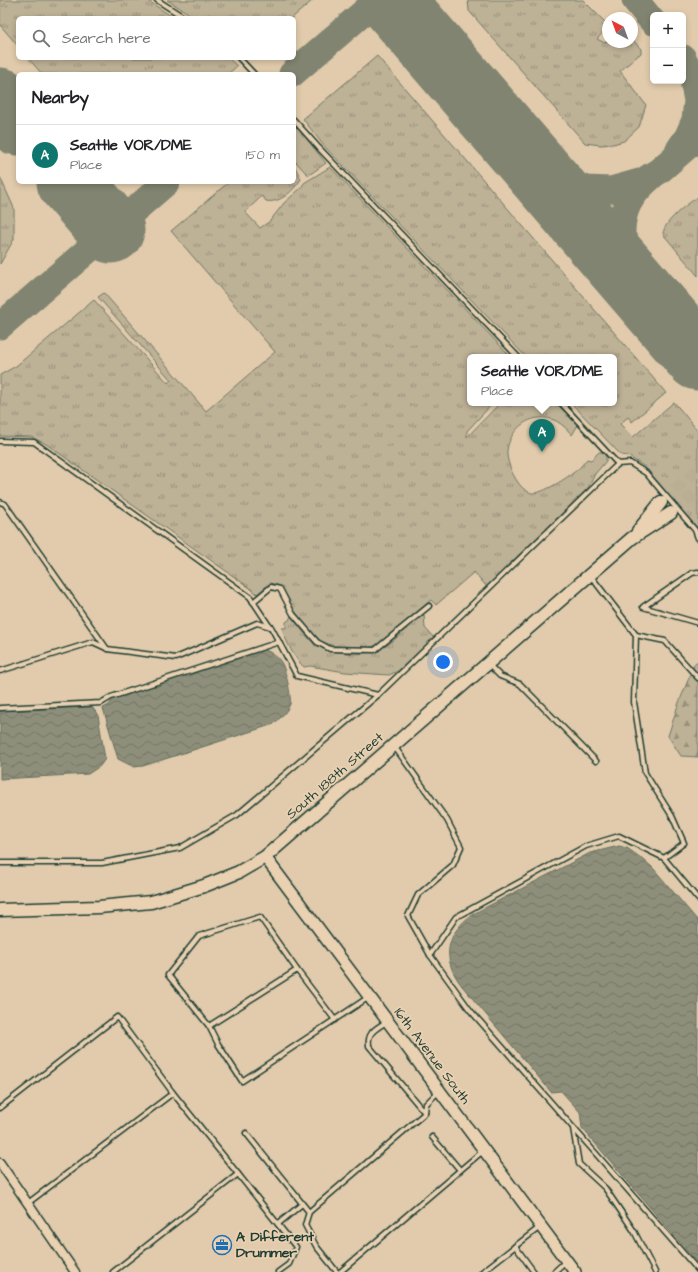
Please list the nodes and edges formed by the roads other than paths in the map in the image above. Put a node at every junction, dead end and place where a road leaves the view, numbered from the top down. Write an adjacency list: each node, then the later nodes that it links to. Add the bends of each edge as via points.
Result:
1 (157, 0): 2 (lane)
2 (182, 16)
3 (241, 60): 4 (lane)
4 (252, 72)
5 (296, 122): 6 (lane)
6 (515, 354)
7 (564, 406): 9 (lane)
8 (0, 441): 17 (lane, via 34,442 250,597)
9 (618, 464): 14 (lane, via 630,463 646,473 695,530); 27 (lane)
10 (0, 502): 23 (lane, via 5,504)
11 (661, 502): 13 (main road, South 188th Street)
12 (671, 514): 13 (main road, South 188th Street)
13 (632, 538): 16 (main road, South 188th Street)
14 (698, 538)
15 (698, 572): 19 (lane, via 692,573 643,607)
16 (590, 575): 21 (lane); 24 (main road, South 188th Street)
17 (253, 602): 18 (lane, via 271,587 280,589 293,614 317,642 330,649 375,650); 20 (lane)
18 (428, 606)
19 (698, 623)
20 (271, 627): 22 (lane); 23 (lane, via 257,623 176,658)
21 (636, 635): 26 (lane, via 665,641); 32 (lane, via 634,702 645,773 672,816 684,843)
22 (279, 642): 27 (lane, via 297,676); 28 (lane, via 112,697 101,703)
23 (107, 649): 25 (lane, via 93,642)
24 (487, 664): 29 (main road, South 188th Street); 30 (lane, via 500,676 520,684)
25 (0, 671)
26 (698, 678)
27 (378, 695): 33 (lane, via 237,815 180,848 102,864)
28 (0, 708)
29 (393, 745): 31 (main road, South 188th Street); 36 (lane, via 447,820 461,847 453,865 418,895 408,916)
30 (596, 761)
31 (265, 857): 35 (main road, South 188th Street, via 239,872 204,886 151,902 99,907); 38 (street, 16th Avenue South)
32 (664, 858): 34 (lane); 36 (lane, via 619,836 586,846 456,917)
33 (0, 863)
34 (698, 899)
35 (0, 910)
36 (430, 955): 46 (lane, via 470,1010)
37 (297, 970): 39 (lane); 41 (lane); 41 (lane, via 260,917 199,936 168,974)
38 (369, 997): 39 (lane); 40 (street, 16th Avenue South)
39 (335, 1020): 41 (lane, via 242,1081)
40 (387, 1021): 42 (street, 16th Avenue South); 45 (lane, via 370,1034 369,1046)
41 (209, 1026)
42 (439, 1090): 45 (lane, via 426,1104); 49 (street, 16th Avenue South)
43 (173, 1092): 44 (lane, via 117,1016); 52 (lane); 53 (lane)
44 (0, 1108)
45 (425, 1113): 55 (lane)
46 (573, 1128): 60 (lane); 69 (lane, via 579,1164 604,1188 634,1231)
47 (246, 1133): 54 (lane)
48 (432, 1137): 51 (lane)
49 (484, 1150): 51 (lane); 57 (street, 16th Avenue South)
50 (0, 1163): 53 (street)
51 (460, 1170): 64 (lane)
52 (238, 1174): 56 (lane); 62 (lane)
53 (27, 1203): 61 (street)
54 (302, 1204): 55 (lane); 56 (lane)
55 (309, 1212): 64 (lane, via 305,1225 316,1246)
56 (278, 1224): 63 (lane, via 296,1247 290,1264)
57 (541, 1226): 58 (lane); 59 (street, 16th Avenue South)
58 (515, 1246): 65 (lane); 66 (lane)
59 (567, 1261): 67 (lane); 68 (street, 16th Avenue South)
60 (698, 1270)
61 (75, 1272)
62 (113, 1272)
63 (278, 1272)
64 (338, 1272)
65 (482, 1272)
66 (534, 1272)
67 (554, 1272)
68 (575, 1272)
69 (655, 1272)

